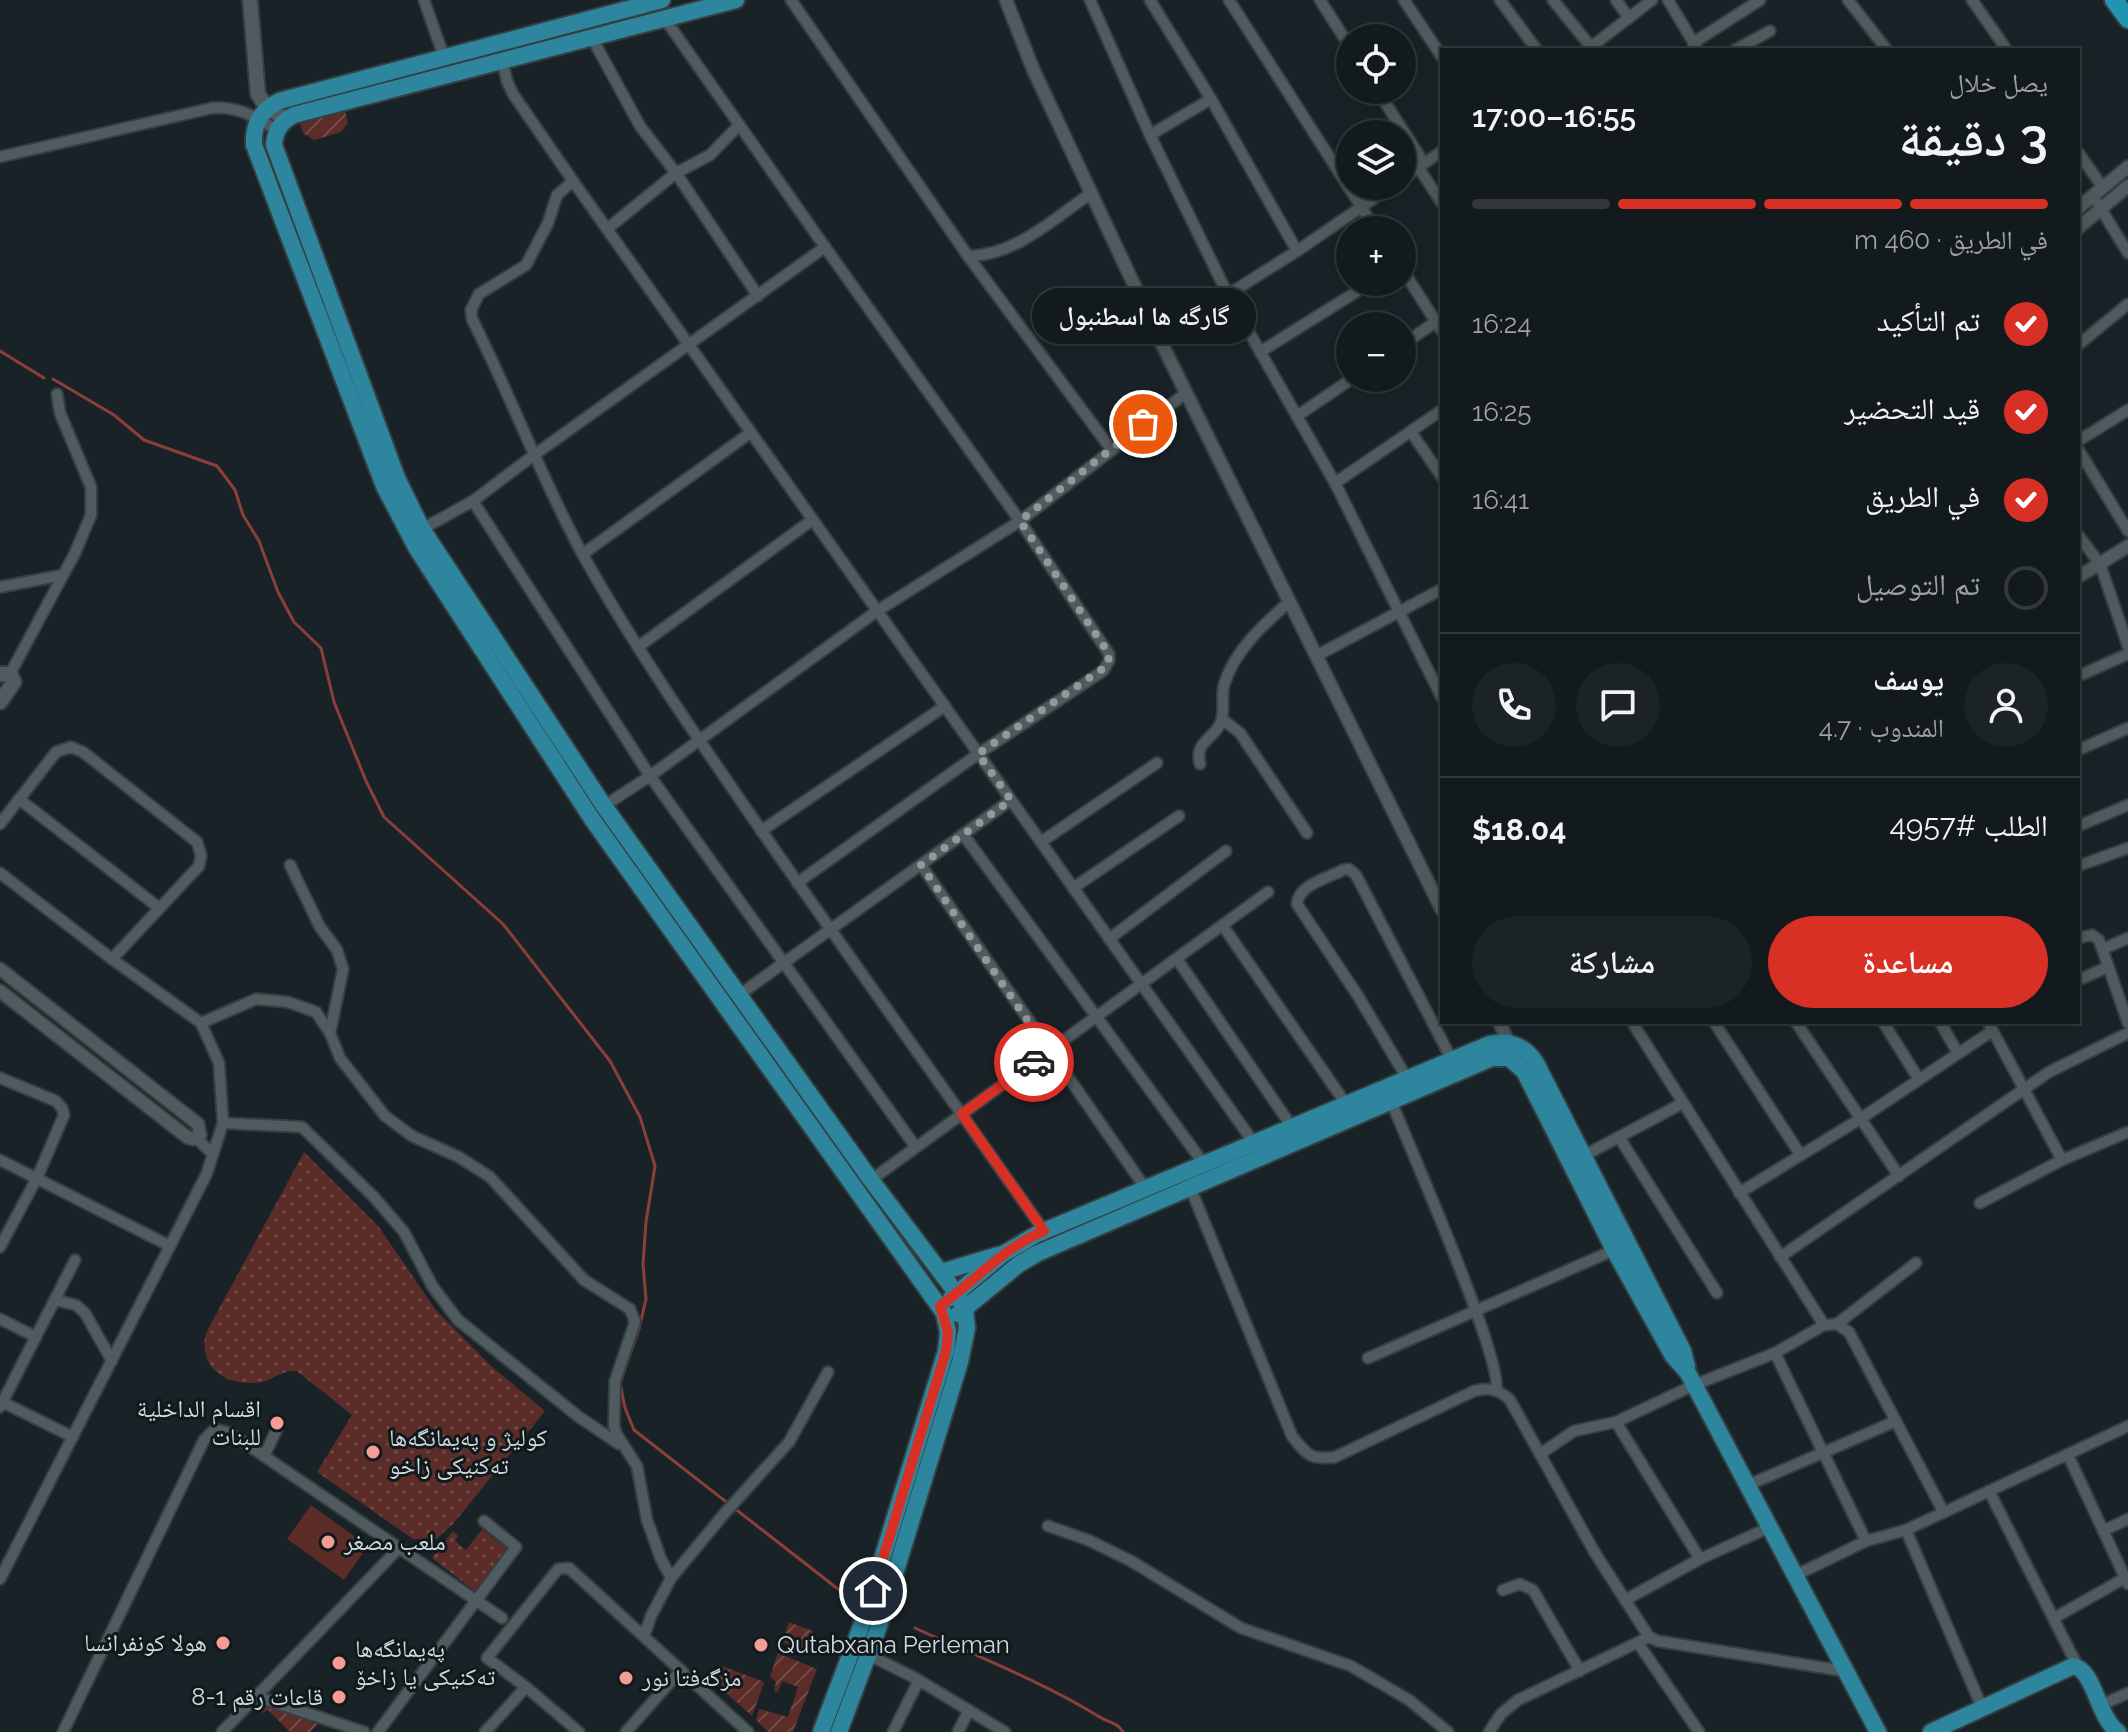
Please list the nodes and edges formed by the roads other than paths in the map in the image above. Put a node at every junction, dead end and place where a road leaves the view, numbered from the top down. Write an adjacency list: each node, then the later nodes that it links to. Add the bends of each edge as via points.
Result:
1 (250, 0): 39 (main road)
2 (424, 0): 35 (street)
3 (662, 0): 35 (main road)
4 (736, 0): 22 (main road)
5 (791, 0): 65 (street)
6 (1006, 0): 53 (street)
7 (1090, 0): 42 (street)
8 (1150, 0): 37 (street)
9 (1229, 0): 57 (street)
10 (1320, 0): 24 (street)
11 (1404, 0): 34 (street)
12 (1500, 0): 28 (street)
13 (1553, 0): 29 (street)
14 (1616, 0): 21 (street)
15 (1652, 0): 21 (street)
16 (1668, 0): 27 (street)
17 (1760, 0): 27 (street)
18 (1848, 0): 32 (street)
19 (1972, 0): 33 (street)
20 (2114, 0): 23 (highway)
21 (1629, 18): 30 (street)
22 (665, 19): 26 (main road); 41 (street)
23 (2128, 19)
24 (1336, 25)
25 (1770, 31): 31 (street)
26 (592, 38): 36 (main road); 49 (street, via 640,126)
27 (1696, 47)
28 (1536, 48)
29 (1588, 48)
30 (1590, 48)
31 (1739, 48)
32 (1885, 48)
33 (2006, 48)
34 (1440, 54)
35 (444, 57): 39 (main road, via 279,101)
36 (502, 60): 40 (main road, via 294,115); 50 (street, via 513,94)
37 (1211, 99): 42 (street); 63 (street)
38 (1385, 104): 46 (street)
39 (263, 113): 40 (main road); 45 (street, via 212,108); 221 (main road, via 254,136 257,154 384,486 411,539 592,819)
40 (282, 125): 94 (main road, via 276,153 397,478)
41 (739, 125): 49 (street, via 710,155); 62 (street)
42 (1150, 135): 67 (street)
43 (1440, 152): 46 (street)
44 (2080, 156): 52 (street)
45 (0, 157)
46 (1421, 165): 48 (street); 54 (street)
47 (2128, 167): 52 (street)
48 (1416, 169)
49 (676, 173): 61 (street); 68 (street)
50 (573, 181): 61 (street); 88 (street, via 557,195 526,265 479,294 471,310)
51 (2128, 186): 58 (street)
52 (2098, 192): 56 (street); 58 (street)
53 (1090, 194): 65 (street, via 1012,246); 73 (street)
54 (1440, 199)
55 (1372, 200): 57 (street)
56 (2080, 206)
57 (1361, 208): 59 (street); 63 (street)
58 (2101, 208): 60 (street); 64 (street)
59 (1366, 216)
60 (2080, 226)
61 (607, 229): 75 (street)
62 (825, 247): 68 (street); 93 (street)
63 (1297, 251): 67 (street)
64 (2128, 253)
65 (968, 256): 86 (street)
66 (1416, 289): 71 (street)
67 (1228, 295): 73 (street); 76 (street)
68 (758, 296): 75 (street)
69 (1350, 296): 76 (street)
70 (2128, 304): 74 (street)
71 (1440, 324): 72 (street)
72 (1416, 337)
73 (1159, 338): 78 (street)
74 (2080, 343)
75 (690, 345): 84 (street); 88 (street)
76 (1260, 352): 82 (street)
77 (1336, 390): 82 (street)
78 (1186, 393): 86 (street); 104 (street)
79 (57, 394): 100 (street, via 92,501 87,527)
80 (2128, 410): 85 (street)
81 (1440, 411): 83 (street)
82 (1297, 416): 90 (street)
83 (1411, 432): 89 (street); 90 (street)
84 (750, 433): 92 (street); 98 (street)
85 (2080, 440)
86 (1111, 449): 93 (street)
87 (2080, 452): 95 (street)
88 (534, 455): 91 (street); 98 (street)
89 (1440, 474)
90 (1335, 483): 106 (street)
91 (473, 501): 94 (street); 123 (street)
92 (812, 520): 105 (street); 108 (street)
93 (1020, 521): 105 (street); 120 (street, via 1109,661 1103,671)
94 (422, 529): 127 (main road)
95 (2128, 531)
96 (2080, 538): 99 (street)
97 (2128, 546): 99 (street)
98 (583, 554): 108 (street)
99 (2100, 564): 101 (street); 107 (street)
100 (63, 575): 102 (street); 111 (street)
101 (2080, 576)
102 (0, 587)
103 (1440, 590): 106 (street)
104 (1289, 602): 110 (street); 116 (street, via 1256,632 1230,670)
105 (877, 611): 115 (street); 118 (street)
106 (1399, 613): 110 (street); 113 (street)
107 (2128, 646)
108 (638, 647): 118 (street)
109 (2128, 654): 112 (street)
110 (1316, 656): 144 (street)
111 (5, 674): 114 (main road, via 13,685)
112 (2080, 675)
113 (1440, 691)
114 (0, 702)
115 (945, 706): 120 (street); 131 (street)
116 (1222, 719): 122 (street, via 1201,745); 132 (street, via 1240,733)
117 (2128, 728): 119 (street)
118 (698, 741): 123 (street); 131 (street)
119 (2080, 749)
120 (978, 754): 125 (street); 141 (street)
121 (1157, 763): 134 (street)
122 (1200, 764)
123 (650, 776): 127 (street); 154 (street)
124 (19, 799): 129 (street); 145 (street); 145 (street, via 56,752 71,747 83,752 197,842 199,866)
125 (1011, 800): 133 (street); 134 (street)
126 (2128, 805): 130 (street)
127 (604, 806): 160 (main road)
128 (1179, 816): 142 (street)
129 (0, 824)
130 (2080, 825)
131 (761, 831): 141 (street)
132 (1307, 833)
133 (963, 834): 138 (street); 161 (street)
134 (1041, 842): 142 (street)
135 (2128, 848): 139 (street)
136 (1226, 851): 150 (street)
137 (290, 865): 171 (street, via 343,969)
138 (921, 865): 147 (street); 174 (street)
139 (2080, 865)
140 (0, 873): 152 (street)
141 (797, 883): 147 (street)
142 (1073, 888): 150 (street)
143 (1268, 892): 146 (street)
144 (1440, 906)
145 (158, 907): 152 (street)
146 (1223, 926): 153 (street); 183 (street)
147 (831, 930): 154 (street); 184 (street)
148 (2080, 938): 151 (street, via 2096,936)
149 (2128, 938): 151 (street)
150 (1109, 939): 158 (street)
151 (2103, 949): 155 (street)
152 (112, 959): 162 (street)
153 (1177, 959): 158 (street); 187 (street)
154 (783, 964): 160 (street); 192 (street)
155 (2108, 967): 157 (street); 163 (street)
156 (0, 969): 190 (street, via 198,1124 201,1132)
157 (2080, 979)
158 (1142, 985): 161 (street); 191 (street)
159 (0, 991): 190 (street, via 187,1137)
160 (739, 995): 201 (main road)
161 (1096, 1017): 174 (street); 198 (street)
162 (201, 1023): 171 (street, via 256,999 316,1012); 186 (street, via 219,1063)
163 (2128, 1023)
164 (1500, 1024): 173 (street)
165 (1633, 1024): 182 (street)
166 (1715, 1024): 194 (street)
167 (1798, 1024): 185 (street)
168 (1884, 1024): 179 (street)
169 (1941, 1024): 175 (street)
170 (1992, 1026): 175 (street); 180 (street)
171 (330, 1033): 238 (street, via 340,1058 385,1116 490,1177 584,1280 630,1309 635,1322 613,1399 614,1426)
172 (2128, 1033): 180 (street, via 2057,1067)
173 (1510, 1051): 176 (main road, via 1490,1044); 181 (main road); 195 (main road, via 1522,1048 1533,1058); 209 (main road)
174 (1049, 1052): 184 (street); 203 (street)
175 (1958, 1053): 179 (street)
176 (1452, 1060): 178 (main road); 178 (street, via 1356,875 1343,870 1303,890 1297,904)
177 (0, 1078): 200 (street, via 62,1108 62,1125)
178 (1407, 1078): 183 (main road)
179 (1918, 1078): 185 (street)
180 (2026, 1089): 197 (street); 199 (street)
181 (1391, 1101): 202 (main road); 220 (street)
182 (1683, 1103): 189 (street); 204 (street)
183 (1346, 1104): 187 (main road)
184 (962, 1114): 192 (street); 206 (street)
185 (1860, 1119): 194 (street); 199 (street)
186 (223, 1123): 193 (street); 238 (street, via 302,1127 404,1232 433,1287 458,1320)
187 (1292, 1127): 191 (main road)
188 (2128, 1132): 197 (street)
189 (1619, 1137): 195 (street); 216 (street)
190 (196, 1138): 193 (street)
191 (1254, 1143): 198 (main road)
192 (915, 1146): 201 (street)
193 (213, 1154): 208 (street)
194 (1800, 1154): 204 (street)
195 (1585, 1155): 230 (main road, via 1683,1351)
196 (0, 1160): 200 (street)
197 (2062, 1160): 205 (street)
198 (1204, 1164): 203 (main road)
199 (1899, 1176): 211 (street)
200 (37, 1178): 207 (street); 208 (street)
201 (871, 1180): 215 (main road)
202 (1190, 1187): 214 (main road, via 1038,1253); 231 (street, via 1292,1436 1305,1453 1318,1459 1335,1457 1474,1391)
203 (1146, 1189): 206 (main road)
204 (1739, 1193): 211 (street)
205 (1980, 1203)
206 (1044, 1231): 210 (main road)
207 (0, 1246)
208 (170, 1246): 228 (street)
209 (1614, 1250): 220 (street); 230 (main road)
210 (1003, 1254): 214 (main road); 215 (main road); 217 (main road)
211 (1780, 1257): 224 (street)
212 (75, 1260): 218 (street)
213 (1916, 1263): 223 (street)
214 (1012, 1270): 219 (main road)
215 (942, 1272): 217 (main road)
216 (1717, 1293)
217 (957, 1294): 219 (main road); 221 (main road)
218 (55, 1300): 225 (street); 228 (street, via 85,1313)
219 (965, 1310): 221 (main road); 267 (main road, via 960,1362)
220 (1476, 1310): 227 (street); 231 (street, via 1497,1375)
221 (943, 1314): 287 (main road, via 947,1343 941,1366 863,1621)
222 (0, 1319): 225 (street)
223 (1837, 1324): 224 (street); 233 (street, via 1849,1332)
224 (1824, 1325): 226 (street)
225 (36, 1337): 232 (street)
226 (1775, 1353): 230 (street); 239 (street)
227 (1368, 1358)
228 (112, 1361): 237 (street)
229 (828, 1372): 256 (street, via 789,1442)
230 (1691, 1379): 234 (street); 243 (main road)
231 (1496, 1390): 240 (street, via 1510,1400)
232 (1, 1404): 237 (street)
233 (1896, 1421): 239 (street); 245 (street)
234 (1616, 1422): 240 (street, via 1574,1431); 254 (street)
235 (2128, 1426): 241 (street)
236 (277, 1429): 242 (street)
237 (73, 1437): 257 (street)
238 (628, 1450): 256 (street, via 637,1466 653,1540)
239 (1823, 1453): 243 (street); 252 (street)
240 (1540, 1454): 260 (street)
241 (2068, 1455): 244 (street); 251 (street)
242 (264, 1456): 253 (street); 280 (street, via 226,1430 206,1435)
243 (1746, 1486): 249 (main road)
244 (1989, 1491): 245 (street); 263 (street)
245 (1943, 1511): 250 (street)
246 (2128, 1519): 251 (street)
247 (484, 1521): 261 (street, via 516,1547)
248 (1048, 1526): 292 (street, via 1131,1561 1241,1628 1351,1666 1409,1700)
249 (1768, 1528): 254 (street); 255 (main road)
250 (1906, 1530): 252 (street); 278 (street)
251 (2103, 1531): 258 (street)
252 (1866, 1541): 255 (street)
253 (398, 1549): 261 (street); 275 (street)
254 (1700, 1559): 260 (street)
255 (1794, 1576): 271 (main road)
256 (671, 1578): 264 (street)
257 (0, 1579)
258 (2126, 1581): 263 (street)
259 (1503, 1590): 270 (street, via 1520,1584 1533,1590)
260 (1625, 1600): 265 (street)
261 (476, 1601): 262 (street); 283 (street)
262 (502, 1618)
263 (2054, 1618): 268 (street)
264 (644, 1636): 269 (street); 273 (street, via 569,1568 558,1569 487,1658)
265 (1649, 1637): 266 (street); 271 (street)
266 (1638, 1643): 270 (street); 294 (street)
267 (869, 1655): 272 (street); 288 (main road)
268 (2078, 1667): 276 (main road, via 2086,1673); 278 (main road)
269 (681, 1670): 285 (street); 286 (street)
270 (1580, 1671): 293 (street, via 1518,1700)
271 (1844, 1671): 295 (main road)
272 (915, 1678): 277 (street); 289 (street, via 917,1684)
273 (526, 1687): 279 (street); 284 (street)
274 (2128, 1693): 276 (street)
275 (258, 1697): 281 (street); 282 (street)
276 (2099, 1706): 297 (main road)
277 (969, 1710): 290 (street); 291 (street)
278 (1983, 1710): 296 (main road)
279 (488, 1731)
280 (63, 1732)
281 (222, 1732)
282 (364, 1732)
283 (378, 1732)
284 (579, 1732)
285 (626, 1732)
286 (748, 1732)
287 (821, 1732)
288 (839, 1732)
289 (893, 1732)
290 (958, 1732)
291 (1005, 1732)
292 (1448, 1732)
293 (1489, 1732)
294 (1699, 1732)
295 (1878, 1732)
296 (1931, 1732)
297 (2118, 1732)

